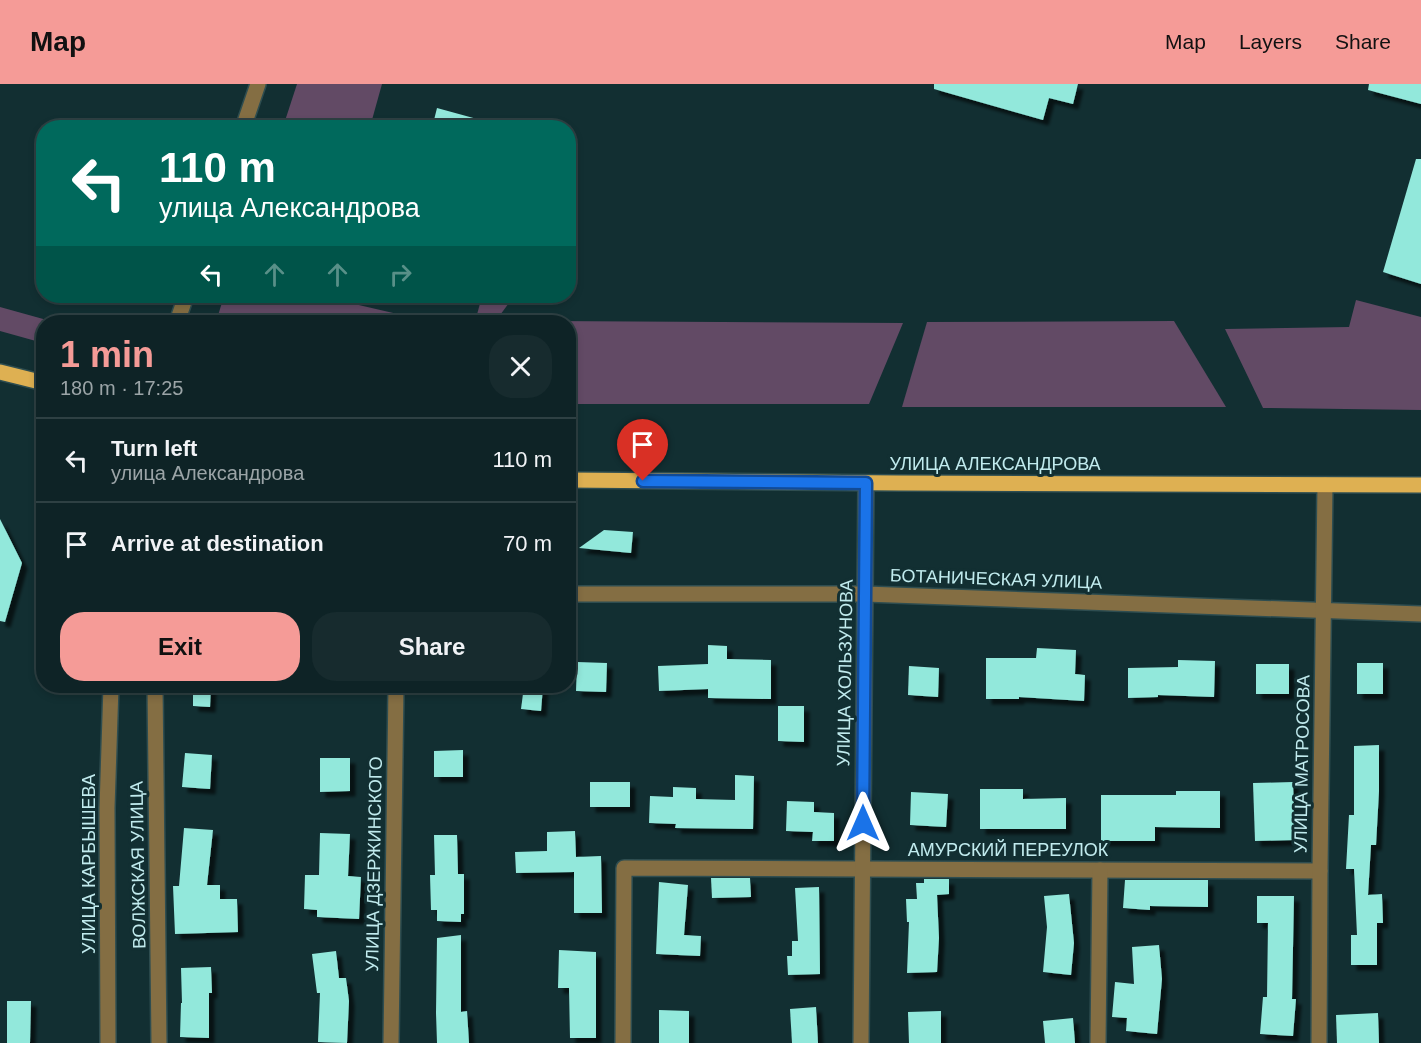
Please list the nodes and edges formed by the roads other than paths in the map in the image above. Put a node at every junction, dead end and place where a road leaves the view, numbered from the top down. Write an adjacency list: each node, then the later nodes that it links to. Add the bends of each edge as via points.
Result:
1 (258, 84): 2 (street)
2 (246, 120)
3 (0, 372): 4 (main road)
4 (36, 382)
5 (576, 480): 6 (main road, УЛИЦА АЛЕКСАНДРОВА)
6 (866, 483): 7 (main road, УЛИЦА АЛЕКСАНДРОВА); 10 (street, УЛИЦА ХОЛЬЗУНОВА)
7 (1325, 485): 8 (main road, УЛИЦА АЛЕКСАНДРОВА); 11 (street, УЛИЦА МАТРОСОВА)
8 (1421, 485)
9 (576, 594): 10 (street, БОТАНИЧЕСКАЯ УЛИЦА)
10 (865, 594): 11 (street, БОТАНИЧЕСКАЯ УЛИЦА); 16 (street, УЛИЦА ХОЛЬЗУНОВА)
11 (1324, 611): 12 (street, БОТАНИЧЕСКАЯ УЛИЦА); 18 (street, УЛИЦА МАТРОСОВА)
12 (1421, 614)
13 (111, 693): 19 (street, УЛИЦА КАРБЫШЕВА)
14 (155, 693): 20 (street, ВОЛЖСКАЯ УЛИЦА)
15 (396, 693): 21 (street, УЛИЦА ДЗЕРЖИНСКОГО)
16 (862, 869): 17 (street, АМУРСКИЙ ПЕРЕУЛОК); 22 (street, АМУРСКИЙ ПЕРЕУЛОК, via 624,868); 23 (street, УЛИЦА ХОЛЬЗУНОВА)
17 (1100, 870): 18 (street, АМУРСКИЙ ПЕРЕУЛОК); 24 (street)
18 (1320, 871): 25 (street, УЛИЦА МАТРОСОВА)
19 (108, 1043)
20 (159, 1043)
21 (391, 1043)
22 (623, 1043)
23 (861, 1043)
24 (1098, 1043)
25 (1319, 1043)

